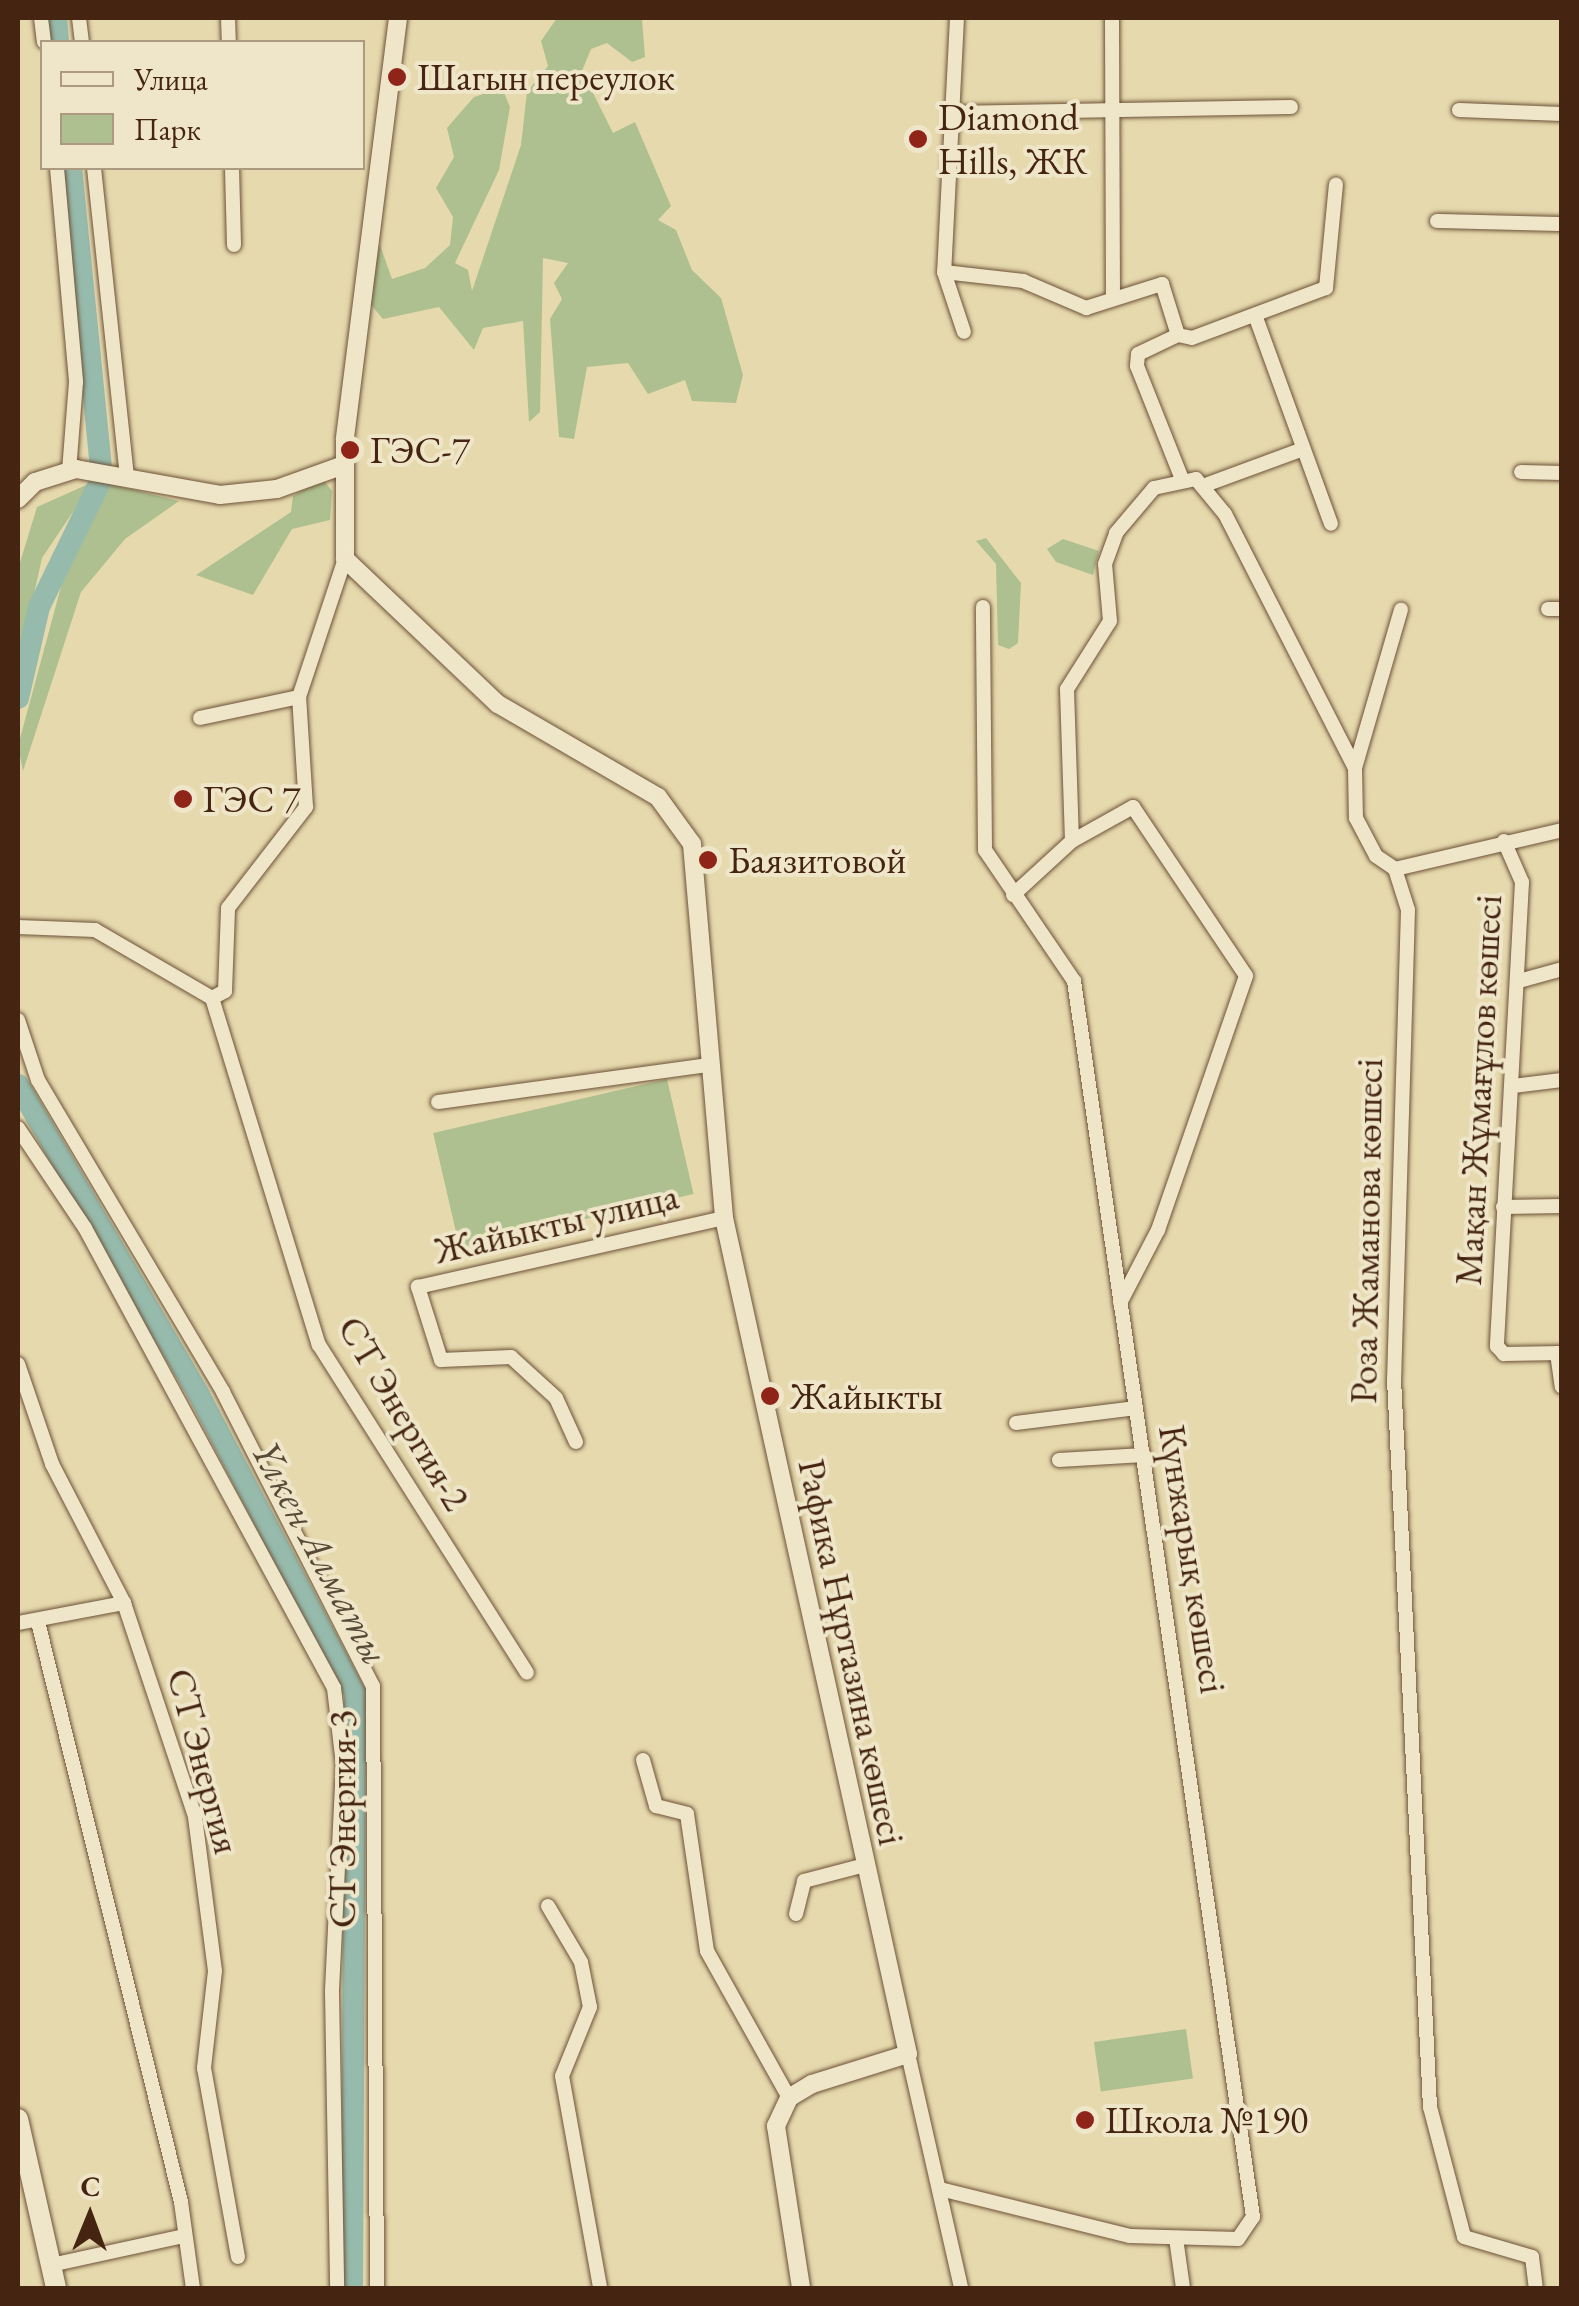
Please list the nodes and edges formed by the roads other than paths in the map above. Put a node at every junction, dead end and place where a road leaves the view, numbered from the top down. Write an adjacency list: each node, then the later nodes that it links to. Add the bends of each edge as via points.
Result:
1 (398, 18): 22 (street)
2 (957, 18): 6 (street)
3 (1112, 18): 8 (street)
4 (1291, 107): 8 (street)
5 (1459, 110): 7 (street)
6 (952, 113): 8 (street); 16 (street)
7 (1562, 114)
8 (1108, 116): 17 (street)
9 (56, 170): 23 (street, via 76,382)
10 (94, 170): 26 (street)
11 (232, 170): 15 (street)
12 (1336, 184): 18 (street, via 1333,280)
13 (1438, 221): 14 (street)
14 (1562, 224)
15 (234, 245)
16 (944, 272): 17 (street, via 1023,281 1086,308); 19 (street)
17 (1112, 299): 20 (street, via 1162,284)
18 (1255, 315): 20 (street); 21 (street)
19 (964, 332)
20 (1178, 335): 27 (street, via 1138,354 1138,366)
21 (1303, 449): 28 (street); 30 (street)
22 (344, 465): 26 (street, via 302,483 220,496); 31 (street)
23 (69, 470): 26 (street); 29 (street)
24 (1520, 472): 25 (street)
25 (1562, 473)
26 (121, 474)
27 (1182, 479): 28 (street); 39 (street, via 1154,488 1116,534 1105,564 1110,622 1067,689)
28 (1208, 484): 36 (street, Роза Жаманова көшесі)
29 (18, 499)
30 (1331, 524)
31 (345, 559): 34 (street); 47 (street, Рафика Нұртазина көшесі, via 498,704 658,797 692,844)
32 (982, 607): 41 (street, Күнжарық көшесі, via 985,850)
33 (1401, 610): 36 (street)
34 (298, 697): 35 (street); 45 (street, via 301,822 237,887 225,927 232,982)
35 (200, 718)
36 (1355, 768): 40 (street, Роза Жаманова көшесі, via 1363,836)
37 (1562, 830): 38 (street)
38 (1504, 840): 40 (street); 44 (street, Мақан Жұмағұлов көшесі, via 1522,882)
39 (1072, 841): 41 (street); 55 (street, via 1133,806 1246,976 1158,1230)
40 (1395, 869): 88 (street, Роза Жаманова көшесі, via 1408,910 1394,1379 1430,2107 1464,2238 1532,2257)
41 (1013, 895): 55 (street, Күнжарық көшесі, via 1074,980)
42 (18, 928): 45 (street, via 95,930)
43 (1562, 969): 44 (street)
44 (1519, 980): 49 (street, Мақан Жұмағұлов көшесі)
45 (212, 998): 67 (street, СТ Энергия-2, via 318,1345)
46 (18, 1020): 83 (street, СТ Энергия-3, via 38,1080 223,1392 373,1686)
47 (709, 1065): 50 (street); 54 (street, Рафика Нұртазина көшесі)
48 (1562, 1080): 49 (street)
49 (1512, 1086): 53 (street, Мақан Жұмағұлов көшесі)
50 (438, 1102)
51 (18, 1128): 82 (street, via 134,1315 334,1688 343,1764 332,1992)
52 (1562, 1206): 53 (street)
53 (1504, 1207): 56 (street, Мақан Жұмағұлов көшесі, via 1497,1346 1504,1354)
54 (724, 1218): 61 (street, Жайыкты улица, via 418,1287 441,1360 510,1357 556,1398); 69 (street, Рафика Нұртазина көшесі)
55 (1120, 1303): 59 (street, Күнжарық көшесі)
56 (1559, 1353): 58 (street)
57 (18, 1364): 64 (street, СТ Энергия, via 52,1464)
58 (1562, 1387)
59 (1136, 1408): 60 (street); 62 (street, Күнжарық көшесі)
60 (1016, 1423)
61 (576, 1442)
62 (1144, 1455): 63 (street); 77 (street, Күнжарық көшесі, via 1253,2217 1238,2239)
63 (1059, 1460)
64 (124, 1602): 65 (street); 78 (street, СТ Энергия, via 195,1817 215,1971 204,2068)
65 (38, 1622): 66 (street); 76 (street)
66 (18, 1623)
67 (527, 1672)
68 (643, 1760): 73 (street, via 656,1806 687,1814 706,1950)
69 (865, 1866): 71 (street, via 804,1881); 72 (street, Рафика Нұртазина көшесі)
70 (548, 1906): 84 (street, via 581,1962 590,2008 562,2076)
71 (796, 1914)
72 (908, 2054): 73 (street); 75 (street, Рафика Нұртазина көшесі)
73 (790, 2098): 85 (street, via 776,2126)
74 (18, 2119): 79 (main road)
75 (940, 2189): 77 (street, Күнжарық көшесі, via 1130,2236); 86 (street, Рафика Нұртазина көшесі)
76 (184, 2236): 79 (street); 81 (street)
77 (1176, 2238): 87 (street)
78 (238, 2257)
79 (51, 2265): 80 (main road)
80 (56, 2288)
81 (193, 2288)
82 (337, 2288)
83 (377, 2288)
84 (600, 2288)
85 (801, 2288)
86 (961, 2288)
87 (1183, 2288)
88 (1536, 2288)

